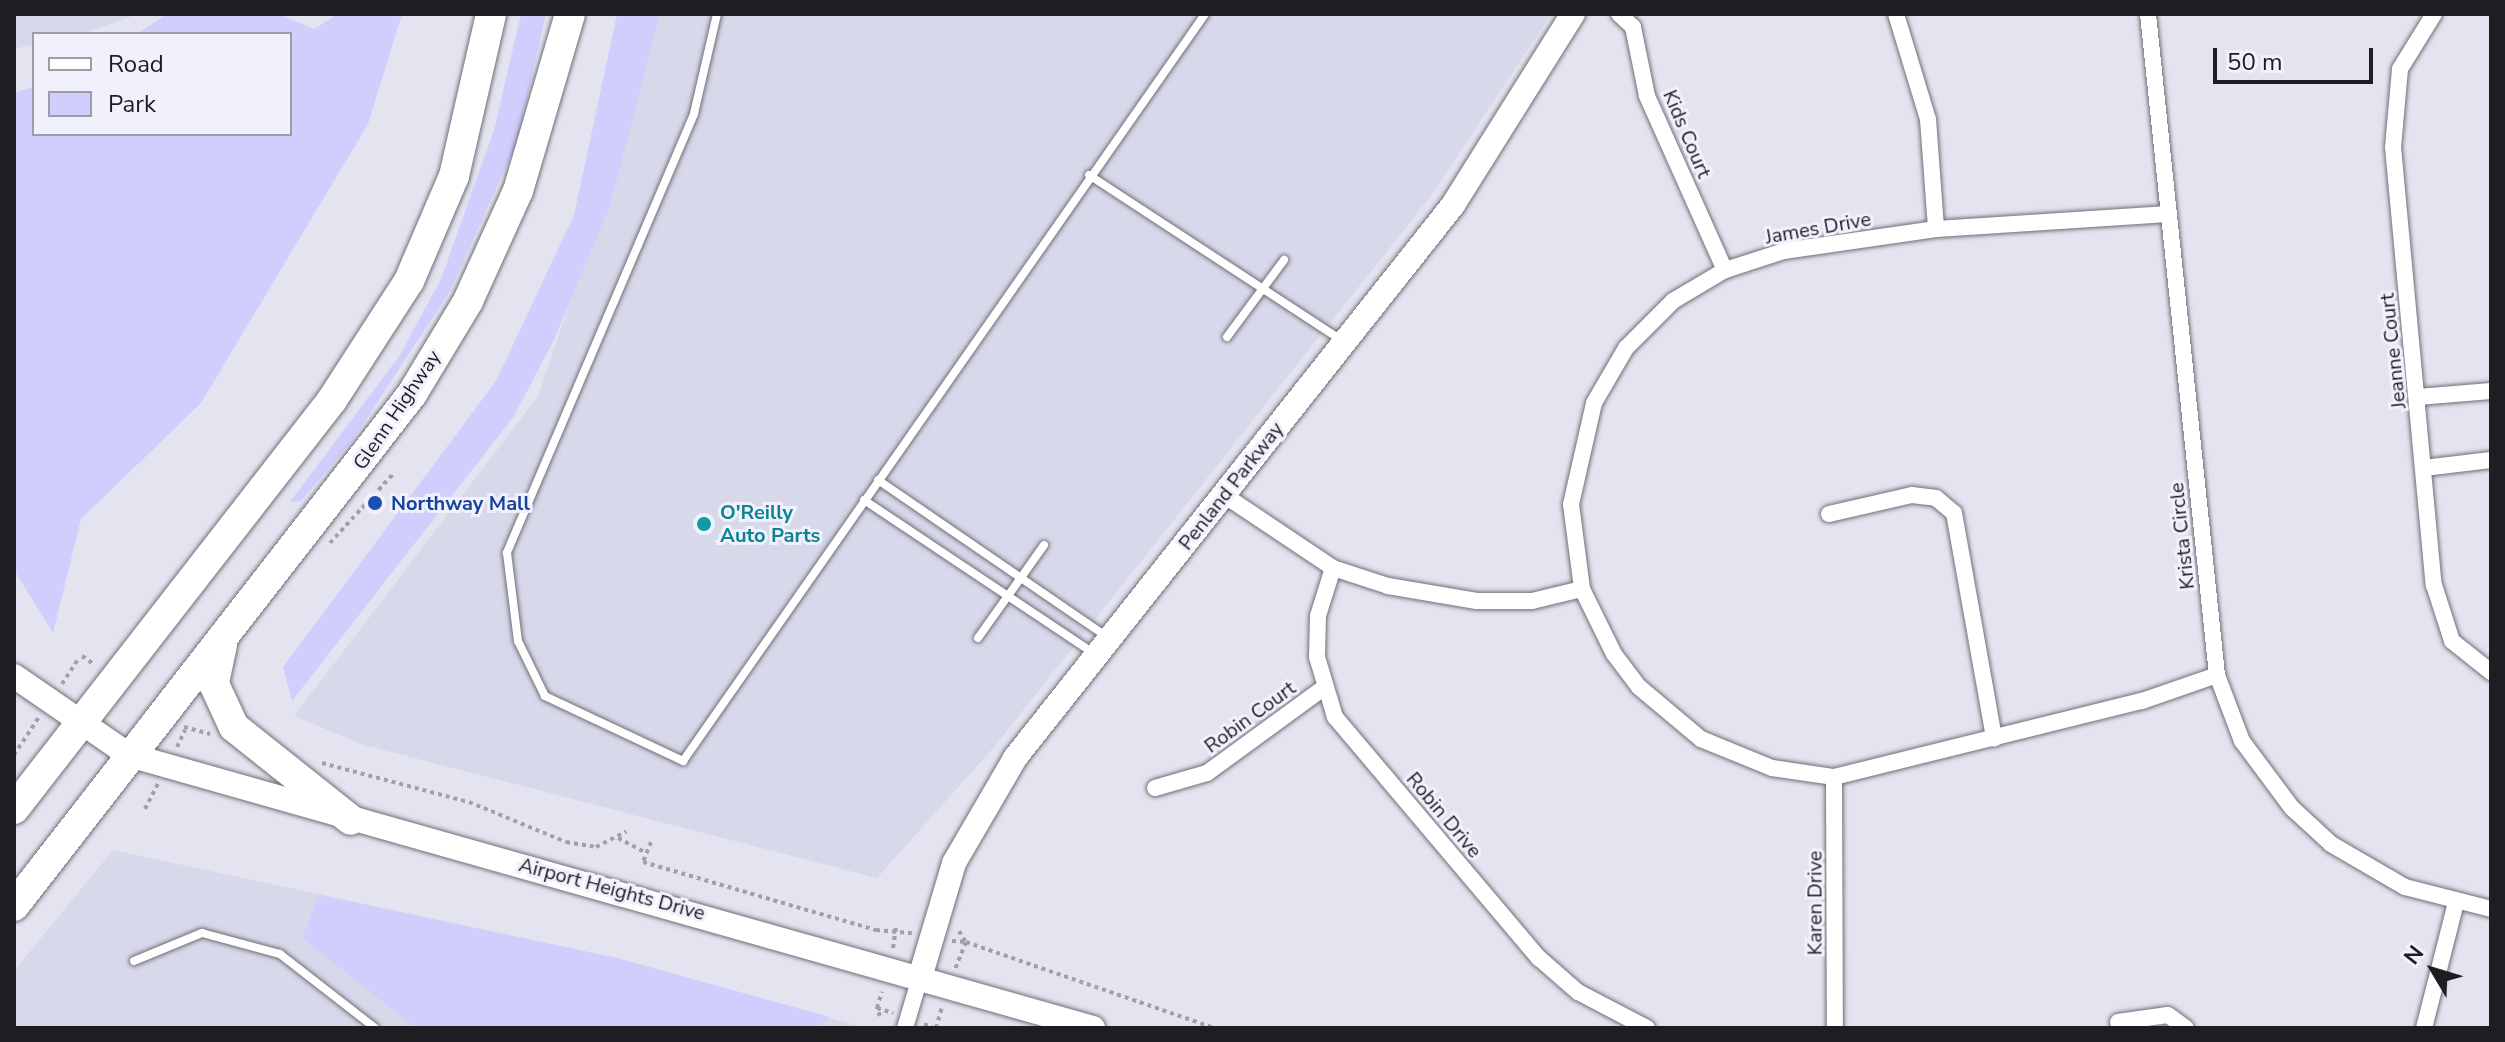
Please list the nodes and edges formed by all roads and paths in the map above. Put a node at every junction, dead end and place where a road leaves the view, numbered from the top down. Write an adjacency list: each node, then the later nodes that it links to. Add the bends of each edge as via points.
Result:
1 (491, 14): 40 (highway, via 454,176 409,281 332,400)
2 (570, 14): 33 (highway, Glenn Highway, via 518,191 468,301 412,394)
3 (717, 14): 25 (lane, via 694,114 507,553 518,641 545,696 683,761)
4 (1205, 14): 10 (lane)
5 (1573, 14): 17 (street, Penland Parkway, via 1492,150)
6 (1619, 14): 14 (street, Kids Court, via 1633,27 1647,96)
7 (1896, 14): 12 (street, via 1928,119)
8 (2148, 14): 11 (street, Krista Circle)
9 (2434, 14): 19 (street, Jeanne Court, via 2400,69 2392,108)
10 (1089, 175): 15 (lane); 23 (lane)
11 (2168, 214): 12 (street, James Drive); 37 (street, Krista Circle)
12 (1936, 229): 14 (street, James Drive, via 1784,251)
13 (1284, 260): 15 (lane)
14 (1725, 270): 31 (street, James Drive, via 1673,301 1626,348 1594,403 1571,504)
15 (1260, 286): 16 (lane); 17 (lane)
16 (1227, 337)
17 (1345, 342): 24 (street, Penland Parkway)
18 (2491, 391): 19 (street)
19 (2418, 397): 21 (street, Jeanne Court)
20 (2491, 460): 21 (street)
21 (2424, 468): 36 (street, Jeanne Court, via 2441,617 2452,641)
22 (393, 474): 28 (path)
23 (878, 480): 25 (lane); 30 (lane)
24 (1224, 495): 29 (street); 35 (street, Penland Parkway)
25 (864, 500): 32 (lane)
26 (1829, 514): 43 (street, via 1912,495 1936,498 1954,513)
27 (1044, 545): 30 (lane)
28 (324, 549)
29 (1333, 568): 31 (street, via 1477,601 1532,601); 39 (street, Robin Drive, via 1318,616)
30 (1017, 578): 32 (lane); 35 (lane)
31 (1582, 589): 46 (street, James Drive, via 1614,654 1668,714 1736,756)
32 (1004, 597): 34 (lane); 35 (lane)
33 (228, 631): 44 (highway, Glenn Highway); 49 (highway, via 214,684 234,727)
34 (978, 638)
35 (1103, 647): 60 (street, Penland Parkway, via 972,825)
36 (2491, 672)
37 (2217, 675): 43 (street, James Drive); 54 (street, Krista Circle, via 2242,741 2292,808 2368,867)
38 (14, 676): 40 (street, Airport Heights Drive)
39 (1322, 689): 47 (street, Robin Court, via 1207,773); 66 (street, Robin Drive, via 1335,717 1539,958 1578,992)
40 (79, 725): 44 (street, Airport Heights Drive); 48 (highway)
41 (178, 725): 42 (path)
42 (214, 735)
43 (1994, 738): 46 (street, James Drive)
44 (129, 755): 49 (street, Airport Heights Drive); 55 (highway, Glenn Highway)
45 (317, 762): 51 (path, via 469,802 566,842 596,847)
46 (1834, 777): 67 (street, Karen Drive)
47 (1155, 788)
48 (14, 809)
49 (351, 820): 60 (street, Airport Heights Drive)
50 (626, 832): 51 (path)
51 (618, 838): 53 (path)
52 (651, 842): 53 (path)
53 (644, 852): 58 (path, via 640,860 647,863 876,930)
54 (2456, 902): 56 (street, Krista Circle); 69 (street)
55 (14, 906)
56 (2491, 909)
57 (959, 916): 65 (path, via 966,942)
58 (896, 927)
59 (134, 961): 62 (lane, via 202,933 241,943 280,954)
60 (921, 974): 63 (street); 64 (street, Airport Heights Drive)
61 (2118, 1022): 68 (street, via 2168,1015)
62 (375, 1028)
63 (905, 1028)
64 (1093, 1028)
65 (1215, 1028)
66 (1647, 1028)
67 (1835, 1028)
68 (2186, 1028)
69 (2424, 1028)

